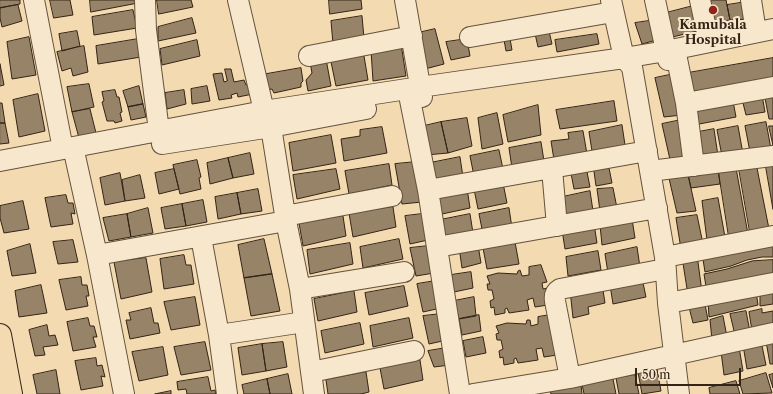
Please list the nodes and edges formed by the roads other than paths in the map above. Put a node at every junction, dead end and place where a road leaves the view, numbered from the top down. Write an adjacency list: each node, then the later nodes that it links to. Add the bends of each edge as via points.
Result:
1 (34, 0): 22 (street)
2 (145, 0): 20 (street, via 146,30)
3 (238, 0): 19 (street)
4 (405, 0): 10 (street)
5 (655, 0): 14 (street)
6 (700, 0): 12 (street)
7 (750, 0): 9 (street)
8 (612, 6): 11 (street); 15 (street)
9 (768, 35): 12 (street); 14 (street)
10 (412, 36): 13 (street); 17 (street)
11 (470, 37)
12 (709, 42): 14 (street)
13 (309, 56)
14 (670, 56): 15 (street); 18 (street)
15 (628, 62): 17 (street); 21 (street)
16 (773, 87): 18 (street)
17 (417, 95): 19 (street); 29 (street)
18 (686, 104): 25 (street)
19 (268, 119): 20 (street); 22 (street, via 162,144); 32 (street)
20 (159, 131): 22 (street)
21 (647, 151): 26 (street); 28 (street)
22 (71, 152): 24 (street); 27 (street); 37 (street)
23 (773, 156): 25 (street)
24 (0, 161)
25 (694, 166): 28 (street)
26 (552, 169): 29 (street); 33 (street)
27 (0, 171)
28 (650, 171): 31 (street)
29 (428, 190): 36 (street)
30 (392, 196): 32 (street)
31 (657, 208): 33 (street); 38 (street)
32 (285, 219): 34 (street); 41 (street)
33 (557, 226): 36 (street)
34 (201, 236): 37 (street); 46 (street)
35 (773, 236): 38 (street)
36 (437, 247): 56 (street)
37 (97, 255): 53 (street)
38 (665, 263): 42 (street); 50 (street, via 556,292 554,296)
39 (404, 272): 41 (street)
40 (773, 283): 42 (street)
41 (300, 290): 43 (street)
42 (668, 303): 48 (street)
43 (304, 322): 46 (street); 49 (street)
44 (773, 333): 48 (street)
45 (0, 335): 52 (main road)
46 (219, 335): 54 (street)
47 (414, 351): 49 (street)
48 (674, 355): 50 (street); 57 (street)
49 (311, 372): 55 (street)
50 (570, 378): 51 (street)
51 (484, 393)
52 (11, 394)
53 (124, 394)
54 (227, 394)
55 (314, 394)
56 (460, 394)
57 (678, 394)

